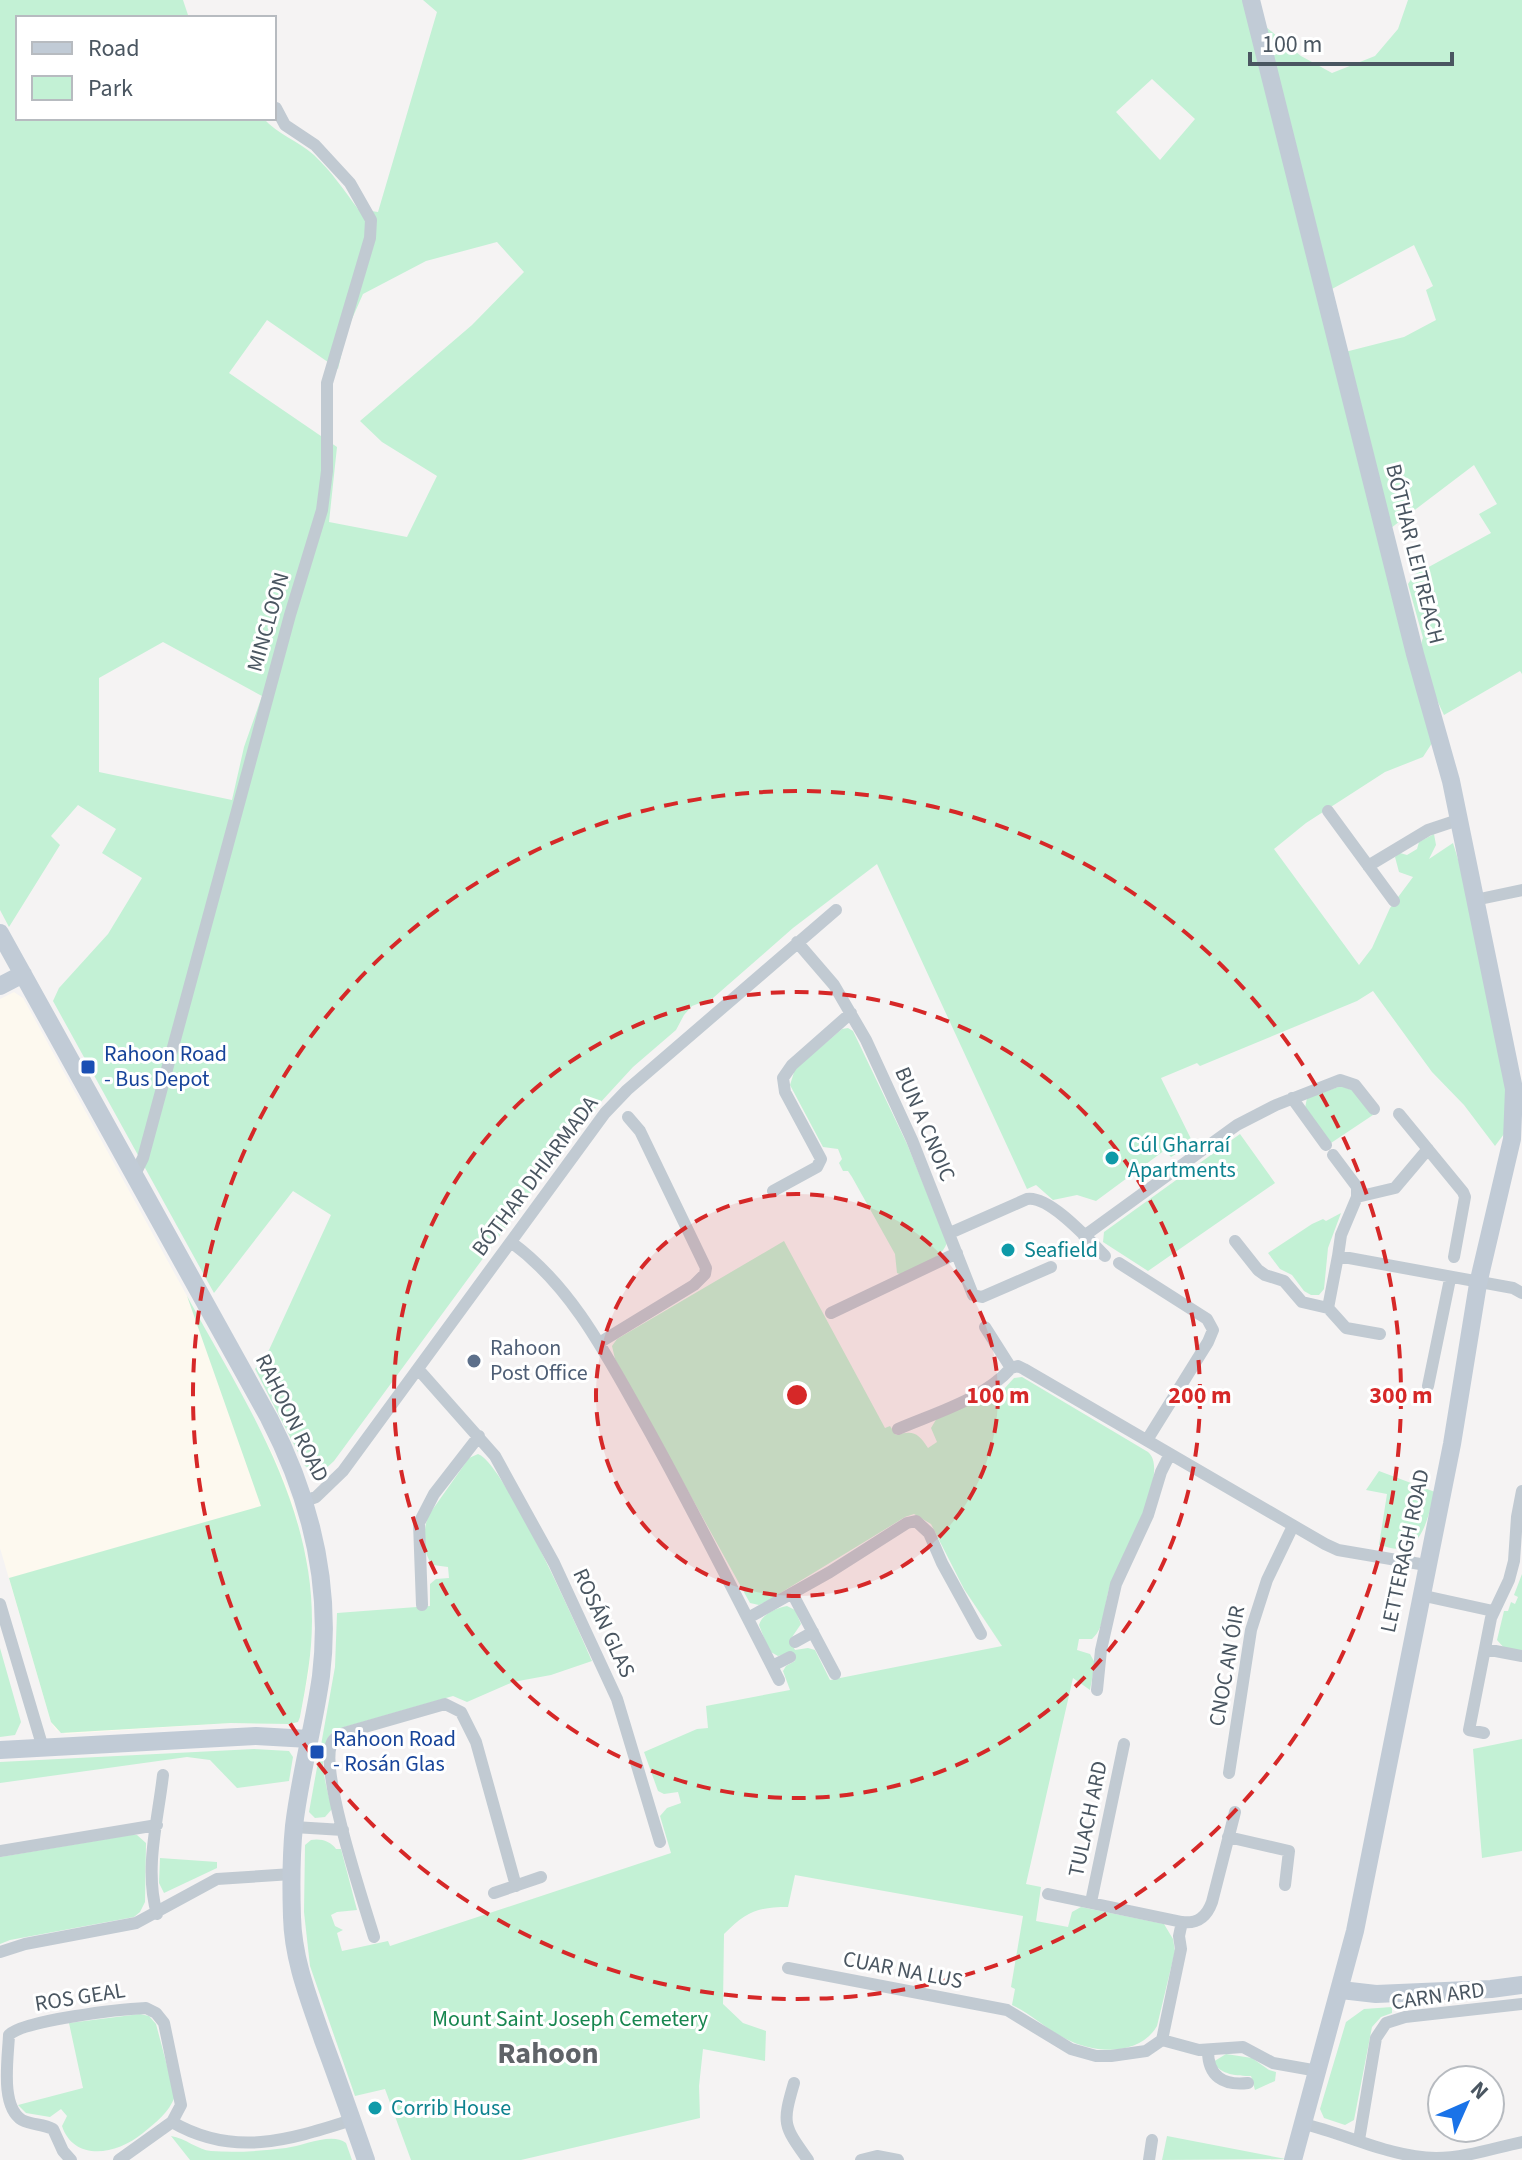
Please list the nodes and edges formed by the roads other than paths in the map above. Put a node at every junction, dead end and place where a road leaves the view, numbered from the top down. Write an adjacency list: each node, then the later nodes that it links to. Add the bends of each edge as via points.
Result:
1 (1251, 0): 4 (street, BÓTHAR LEITREACH)
2 (276, 108): 21 (street, MINCLOON, via 285,125 315,145 350,183 371,220 370,238 327,383 322,510)
3 (1328, 811): 5 (street)
4 (1458, 820): 5 (street, via 1428,830); 7 (street, BÓTHAR LEITREACH)
5 (1368, 866): 8 (street)
6 (1522, 890): 7 (street)
7 (1475, 900): 19 (street, BÓTHAR LEITREACH)
8 (1394, 901)
9 (836, 910): 11 (street, BÓTHAR DHIARMADA)
10 (0, 933): 12 (street, RAHOON ROAD)
11 (797, 942): 14 (street, BUN A CNOIC); 27 (street, BÓTHAR DHIARMADA, via 605,1113)
12 (23, 974): 13 (street); 21 (street, RAHOON ROAD)
13 (0, 986)
14 (851, 1013): 22 (street, via 783,1078 785,1092 821,1159 817,1167); 24 (street, BUN A CNOIC)
15 (1292, 1098): 16 (street, via 1344,1080 1355,1085); 23 (street, via 1357,1187); 25 (street, via 1225,1132)
16 (1374, 1109)
17 (1399, 1114): 20 (street)
18 (628, 1117): 41 (street, via 640,1131 706,1268 694,1285)
19 (1518, 1120): 35 (street, LETTERAGH ROAD)
20 (1428, 1149): 23 (street, via 1395,1188); 31 (street, via 1465,1197)
21 (135, 1174): 50 (street, RAHOON ROAD, via 283,1446)
22 (773, 1191)
23 (1357, 1197): 30 (street)
24 (950, 1233): 25 (street, via 1032,1197); 28 (street, BUN A CNOIC)
25 (1084, 1236): 29 (street)
26 (1235, 1241): 37 (street, via 1258,1270 1284,1281 1302,1302)
27 (511, 1242): 41 (street, via 555,1281); 43 (street, BÓTHAR DHIARMADA)
28 (957, 1253): 33 (street, BUN A CNOIC, via 975,1296); 38 (street)
29 (1105, 1256)
30 (1338, 1256): 34 (street); 37 (street)
31 (1454, 1257)
32 (1119, 1263): 47 (street, via 1207,1319 1213,1330)
33 (1051, 1267)
34 (1450, 1279): 35 (street); 44 (street)
35 (1478, 1284): 36 (street); 52 (street, LETTERAGH ROAD)
36 (1522, 1293)
37 (1328, 1308): 40 (street, via 1346,1328)
38 (831, 1313)
39 (985, 1327): 42 (street)
40 (1380, 1334)
41 (599, 1343): 58 (street)
42 (1011, 1368): 45 (street, via 986,1390); 47 (street, via 1024,1369)
43 (418, 1369): 46 (street, ROSÁN GLAS); 50 (street, BÓTHAR DHIARMADA, via 343,1471)
44 (1428, 1386)
45 (898, 1429)
46 (479, 1436): 56 (street, via 434,1494 419,1523); 81 (street, ROSÁN GLAS, via 526,1510 609,1681)
47 (1147, 1440): 48 (street)
48 (1170, 1454): 51 (street); 68 (street, via 1116,1584)
49 (1522, 1491): 57 (street, via 1514,1561)
50 (305, 1501): 70 (street, RAHOON ROAD, via 319,1558 324,1618 321,1676)
51 (1293, 1526): 52 (street, via 1338,1550); 74 (street, CNOC AN ÓIR, via 1251,1630)
52 (1426, 1565): 54 (street, LETTERAGH ROAD)
53 (792, 1593): 58 (street); 59 (street); 60 (street, via 916,1521 929,1533)
54 (1420, 1595): 57 (street); 96 (street, LETTERAGH ROAD)
55 (0, 1604): 72 (street)
56 (422, 1605)
57 (1493, 1611): 62 (street)
58 (748, 1618): 65 (street)
59 (813, 1632): 61 (street); 66 (street)
60 (981, 1634)
61 (795, 1642)
62 (1485, 1649): 63 (street); 69 (street, via 1469,1730)
63 (1522, 1656)
64 (790, 1657): 65 (street)
65 (772, 1666): 67 (street)
66 (835, 1674)
67 (779, 1680)
68 (1097, 1690)
69 (1484, 1733)
70 (309, 1739): 72 (street, via 242,1736); 78 (street, RAHOON ROAD)
71 (1124, 1744): 89 (street, TULACH ARD)
72 (43, 1748): 73 (street)
73 (0, 1750)
74 (1229, 1773)
75 (163, 1775): 77 (street)
76 (1235, 1812): 80 (street)
77 (157, 1825): 82 (street); 90 (street, via 151,1870)
78 (294, 1827): 79 (street); 83 (street, RAHOON ROAD)
79 (343, 1830): 86 (street, via 330,1759 334,1739 451,1705 465,1716 476,1742); 92 (street)
80 (1228, 1837): 85 (street, via 1289,1851); 91 (street, via 1209,1910 1197,1921)
81 (660, 1842)
82 (0, 1851)
83 (292, 1874): 90 (street, via 217,1879); 103 (street, RAHOON ROAD, via 299,1968)
84 (541, 1877): 86 (street)
85 (1285, 1885)
86 (516, 1886): 87 (street)
87 (494, 1893)
88 (1048, 1894): 89 (street, TULACH ARD)
89 (1091, 1902): 91 (street, TULACH ARD)
90 (157, 1914): 93 (street, via 127,1926)
91 (1182, 1922): 98 (street)
92 (374, 1937)
93 (0, 1952)
94 (788, 1968): 98 (street, CUAR NA LUS, via 1010,2011 1060,2044 1096,2056 1135,2054)
95 (1522, 1985): 96 (street, via 1376,1994)
96 (1341, 1990): 100 (street, LETTERAGH ROAD)
97 (1522, 2004): 107 (street, CARN ARD, via 1388,2021 1376,2038)
98 (1162, 2040): 99 (street)
99 (1208, 2051): 100 (street, via 1243,2047 1273,2063); 102 (street, via 1213,2073 1233,2083)
100 (1318, 2071): 105 (street, LETTERAGH ROAD)
101 (794, 2083): 112 (street, via 786,2127)
102 (1248, 2083)
103 (352, 2120): 104 (street, via 295,2137 238,2143 208,2140); 111 (street, RAHOON ROAD)
104 (172, 2122): 109 (street, ROS GEAL, via 182,2099 166,2029 156,2013 142,2008 20,2027 11,2032 3,2075 8,2103 20,2119 53,2129); 110 (street)
105 (1304, 2124): 107 (street); 116 (street, LETTERAGH ROAD)
106 (1152, 2140): 115 (street)
107 (1359, 2140): 108 (street, via 1406,2155 1440,2158)
108 (1522, 2142)
109 (71, 2160)
110 (119, 2160)
111 (366, 2160)
112 (808, 2160)
113 (861, 2160): 114 (street)
114 (898, 2160)
115 (1149, 2160)
116 (1293, 2160)

